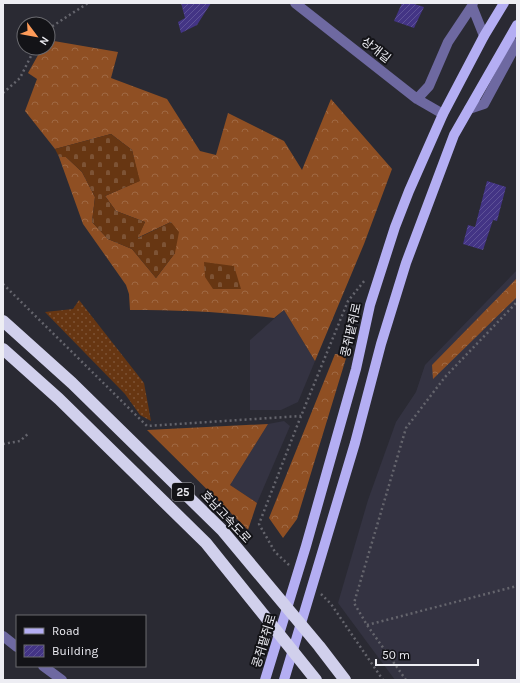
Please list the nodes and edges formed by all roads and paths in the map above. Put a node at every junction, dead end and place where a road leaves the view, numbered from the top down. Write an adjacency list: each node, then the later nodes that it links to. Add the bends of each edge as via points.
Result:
1 (88, 3): 5 (path)
2 (295, 3): 11 (street, 상개길)
3 (504, 3): 7 (main road, 콩쥐팥쥐로)
4 (473, 4): 7 (street); 11 (street, via 448,42 428,86)
5 (56, 24)
6 (517, 26): 12 (main road)
7 (484, 36): 13 (main road, 콩쥐팥쥐로)
8 (517, 43): 12 (street, via 484,104)
9 (31, 56): 10 (path, via 20,78)
10 (3, 93)
11 (417, 98): 13 (street, 상개길)
12 (469, 109): 28 (main road, via 454,135 406,263)
13 (443, 114): 27 (main road, 콩쥐팥쥐로, via 409,191 370,305 356,369)
14 (3, 284): 18 (path, via 147,426)
15 (517, 302): 22 (path, via 445,378 406,428 354,603)
16 (3, 321): 30 (highway, 호남고속도로 / 25, via 72,383 222,530)
17 (3, 349): 29 (highway, 25, via 59,399 206,543)
18 (301, 416)
19 (29, 433): 20 (path, via 20,440)
20 (3, 444)
21 (517, 586): 22 (path)
22 (367, 625): 31 (path)
23 (3, 636): 24 (street)
24 (16, 646)
25 (44, 667): 26 (street)
26 (62, 680)
27 (265, 680)
28 (284, 680)
29 (316, 680)
30 (345, 680)
31 (406, 680)

